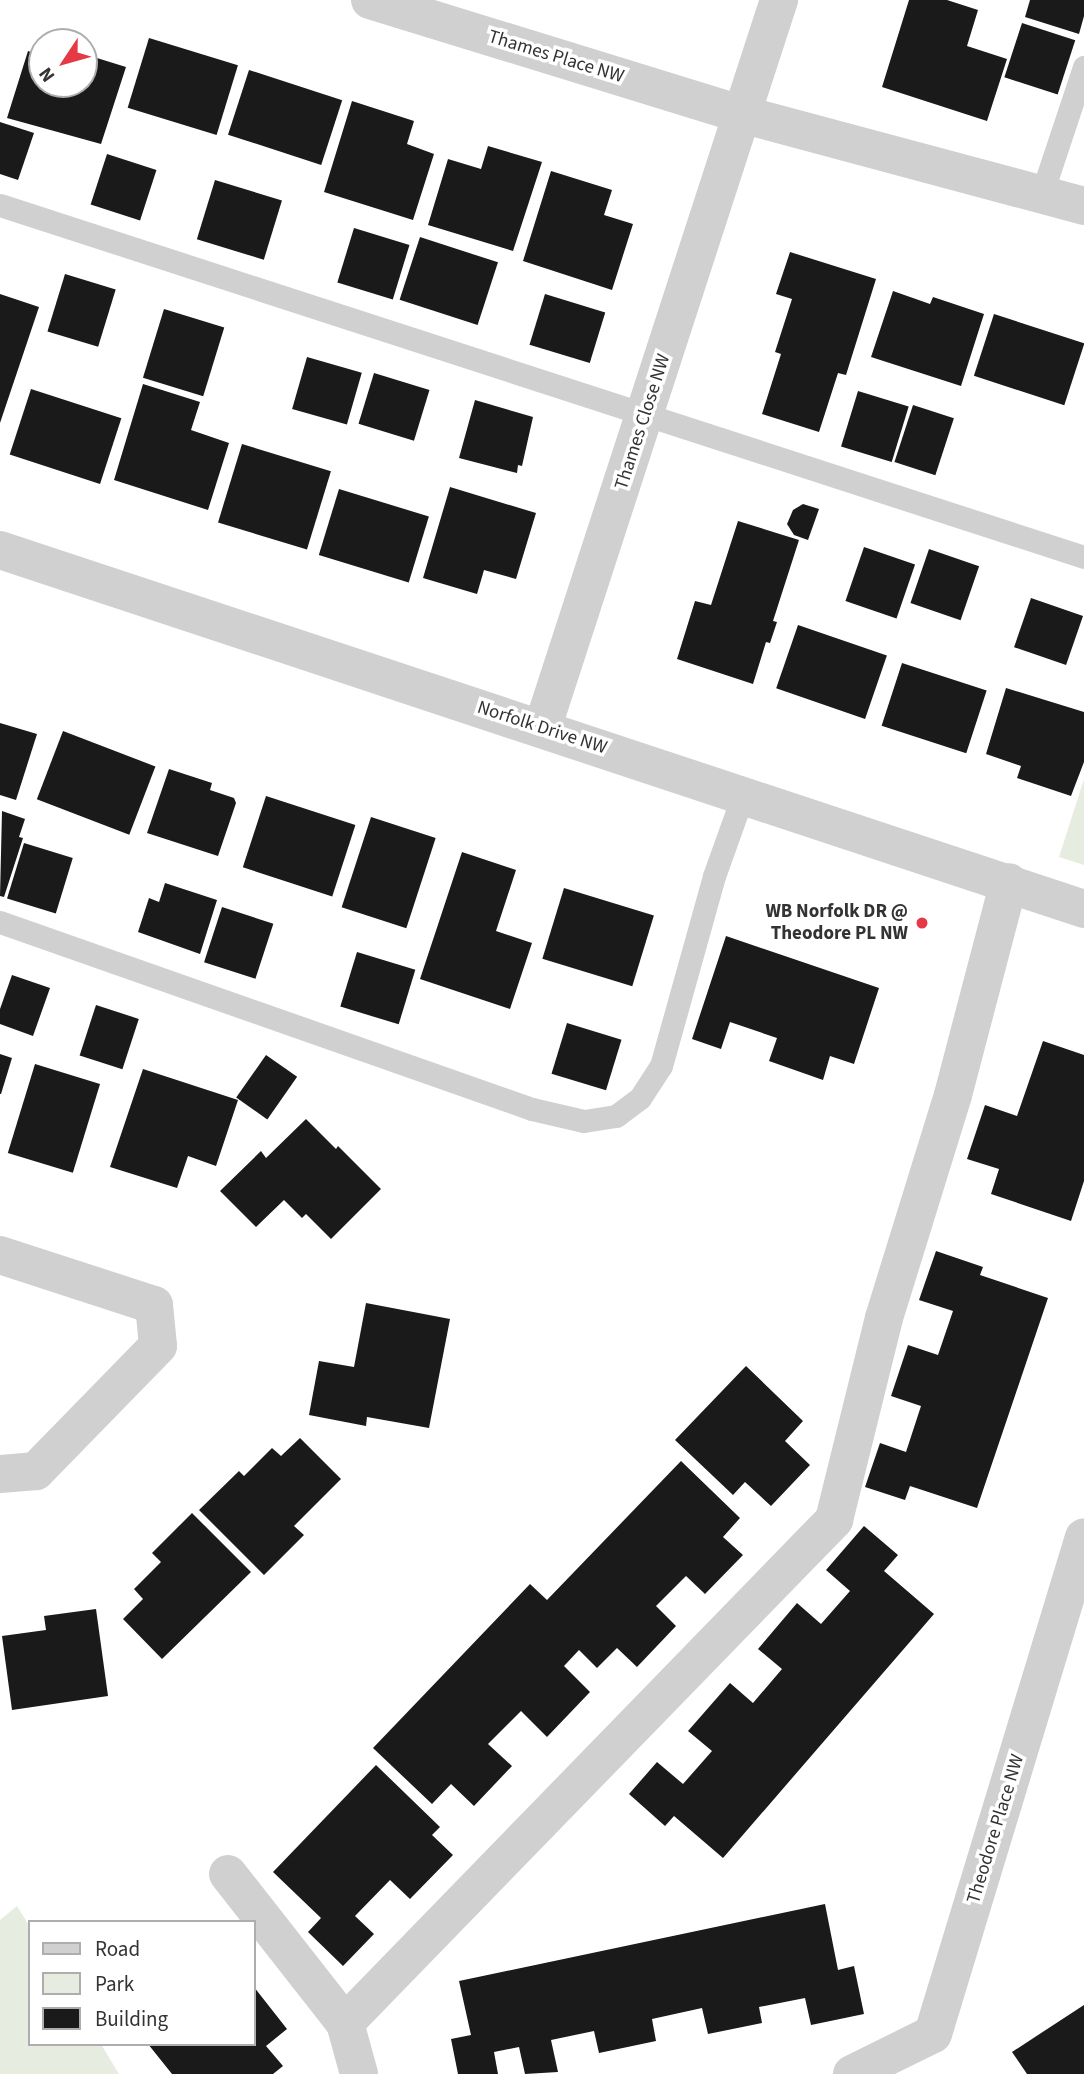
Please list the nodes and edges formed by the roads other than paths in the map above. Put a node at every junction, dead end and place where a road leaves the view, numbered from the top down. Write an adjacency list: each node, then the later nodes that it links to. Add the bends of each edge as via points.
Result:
1 (370, 0): 4 (street, Thames Place NW)
2 (779, 0): 4 (street, Thames Close NW)
3 (1084, 67): 5 (lane)
4 (741, 114): 5 (street); 8 (street, Thames Close NW)
5 (1042, 193): 7 (street)
6 (0, 205): 8 (lane)
7 (1084, 206)
8 (645, 416): 10 (lane); 11 (street, Thames Close NW)
9 (0, 550): 11 (street, Norfolk Drive NW)
10 (1084, 556)
11 (542, 729): 12 (street, Norfolk Drive NW)
12 (743, 795): 13 (street, Norfolk Drive NW); 15 (lane, via 714,876 661,1066 640,1098 616,1116 584,1121 532,1109)
13 (1009, 882): 14 (street, Norfolk Drive NW); 20 (street, via 953,1095 884,1318 834,1520)
14 (1084, 909)
15 (0, 922)
16 (0, 1255): 17 (street, via 154,1305 158,1346 36,1471)
17 (0, 1474)
18 (1084, 1537): 22 (street, Theodore Place NW, via 933,2034)
19 (229, 1874): 20 (street)
20 (345, 2023): 21 (street)
21 (359, 2074)
22 (852, 2074)

